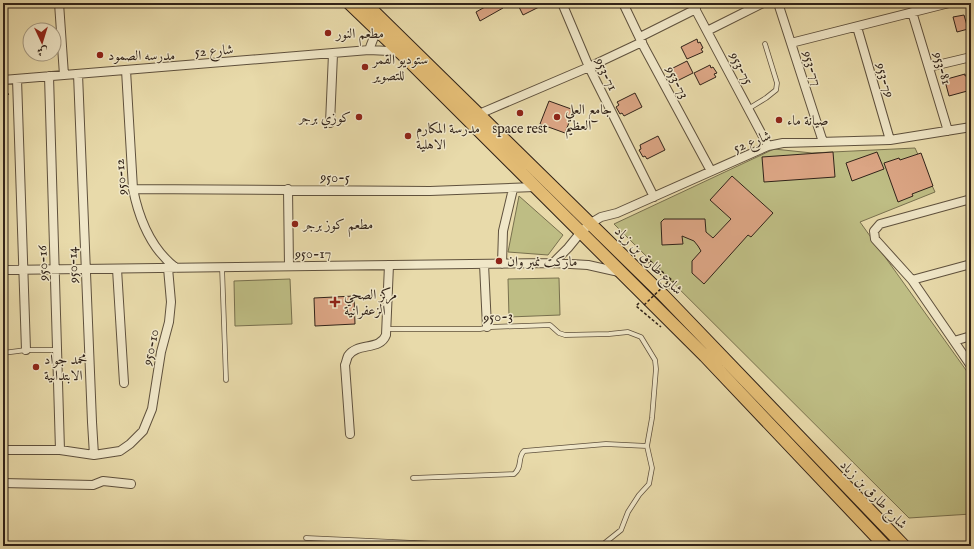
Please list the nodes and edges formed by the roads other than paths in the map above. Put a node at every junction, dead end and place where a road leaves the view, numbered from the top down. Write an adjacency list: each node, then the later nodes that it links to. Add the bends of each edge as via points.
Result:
1 (58, 3): 26 (street)
2 (349, 3): 13 (main road, شارع طارق بن زياد)
3 (365, 3): 31 (main road, شارع طارق بن زياد)
4 (562, 3): 22 (street, 953-71)
5 (624, 3): 15 (street, 953-73)
6 (763, 3): 10 (street)
7 (778, 3): 16 (street, 953-77)
8 (949, 3): 11 (street)
9 (694, 6): 14 (street, 953-75); 15 (street)
10 (749, 6): 14 (street)
11 (912, 12): 12 (street); 23 (street, 953-81)
12 (857, 27): 16 (street); 35 (street, 953-79)
13 (377, 29): 18 (street); 20 (main road, شارع طارق بن زياد)
14 (707, 31): 30 (street, 953-75)
15 (641, 40): 22 (street); 38 (street, 953-73)
16 (791, 43): 36 (street, 953-77)
17 (765, 44): 30 (lane, via 777,83 776,90)
18 (369, 50): 19 (street, شارع 52); 20 (street, شارع 52)
19 (333, 54): 24 (street, شارع 52); 32 (street)
20 (402, 54): 39 (main road, شارع طارق بن زياد)
21 (971, 57): 23 (street)
22 (589, 67): 31 (street); 43 (street, 953-71)
23 (929, 67): 34 (street, 953-81)
24 (126, 70): 25 (street, شارع 52); 40 (street, 950-12)
25 (78, 74): 26 (street, شارع 52); 56 (street, 950-14)
26 (64, 75): 27 (street, شارع 52)
27 (49, 76): 28 (street, شارع 52); 55 (street, 950-16)
28 (17, 78): 29 (street, شارع 52); 59 (street)
29 (3, 80)
30 (748, 108): 37 (street, 953-75)
31 (478, 114): 45 (main road, شارع طارق بن زياد)
32 (330, 123)
33 (971, 127): 34 (street, شارع 52)
34 (948, 130): 35 (street, شارع 52)
35 (890, 140): 36 (street, شارع 52)
36 (823, 142): 37 (street, شارع 52)
37 (768, 146): 38 (street, شارع 52)
38 (711, 171): 43 (street, شارع 52)
39 (536, 187): 42 (street, 950-5); 46 (main road, شارع طارق بن زياد)
40 (133, 189): 41 (street, 950-5); 54 (street, 950-12, via 138,212 148,234)
41 (288, 189): 42 (street, 950-5); 52 (street)
42 (513, 189): 49 (street, via 503,231)
43 (654, 197): 45 (street, شارع 52)
44 (971, 199): 61 (street, via 880,224 874,232 875,240)
45 (591, 223): 46 (street, شارع 52); 84 (main road, شارع طارق بن زياد)
46 (581, 232): 47 (street, شارع 52); 60 (main road, شارع طارق بن زياد)
47 (553, 263): 49 (street, 950-17); 60 (street, 950-17, via 588,265)
48 (484, 264): 49 (street, 950-17); 51 (street, 950-17); 62 (street)
49 (502, 264)
50 (971, 264): 61 (street)
51 (389, 265): 52 (street, 950-17); 63 (street)
52 (289, 266): 53 (street, 950-17)
53 (222, 267): 54 (street, 950-17); 70 (lane)
54 (172, 268): 57 (street, 950-17); 76 (street, 950-10, via 169,322 161,352 152,409 143,431 120,451)
55 (55, 269): 56 (street, 950-17); 59 (street, 950-17); 67 (street, 950-16)
56 (86, 269): 57 (street, 950-17); 76 (street, 950-14)
57 (117, 269): 71 (street)
58 (3, 270): 59 (street, 950-17)
59 (24, 270): 66 (street)
60 (622, 272): 83 (main road, شارع طارق بن زياد)
61 (912, 280): 65 (street)
62 (487, 327): 63 (lane, 950-3); 73 (lane, 950-3, via 550,325 565,335 628,332 641,337 655,360 656,370)
63 (386, 329): 72 (street, via 384,340 380,343 357,349 348,356 345,365)
64 (971, 336): 65 (street)
65 (954, 341): 69 (street)
66 (26, 350): 67 (lane); 68 (lane)
67 (58, 350): 75 (street, 950-16)
68 (3, 353)
69 (971, 366)
70 (226, 380)
71 (124, 383)
72 (350, 434)
73 (647, 446): 77 (lane, via 606,444 524,451 520,457 520,467 514,474); 82 (lane, via 652,468 649,484 628,512 620,530)
74 (3, 450): 75 (street)
75 (60, 450): 76 (street)
76 (94, 454)
77 (413, 478)
78 (3, 483): 79 (street, via 93,485 103,481)
79 (131, 484)
80 (306, 538): 81 (lane)
81 (480, 546)
82 (601, 546)
83 (885, 546)
84 (904, 546)

